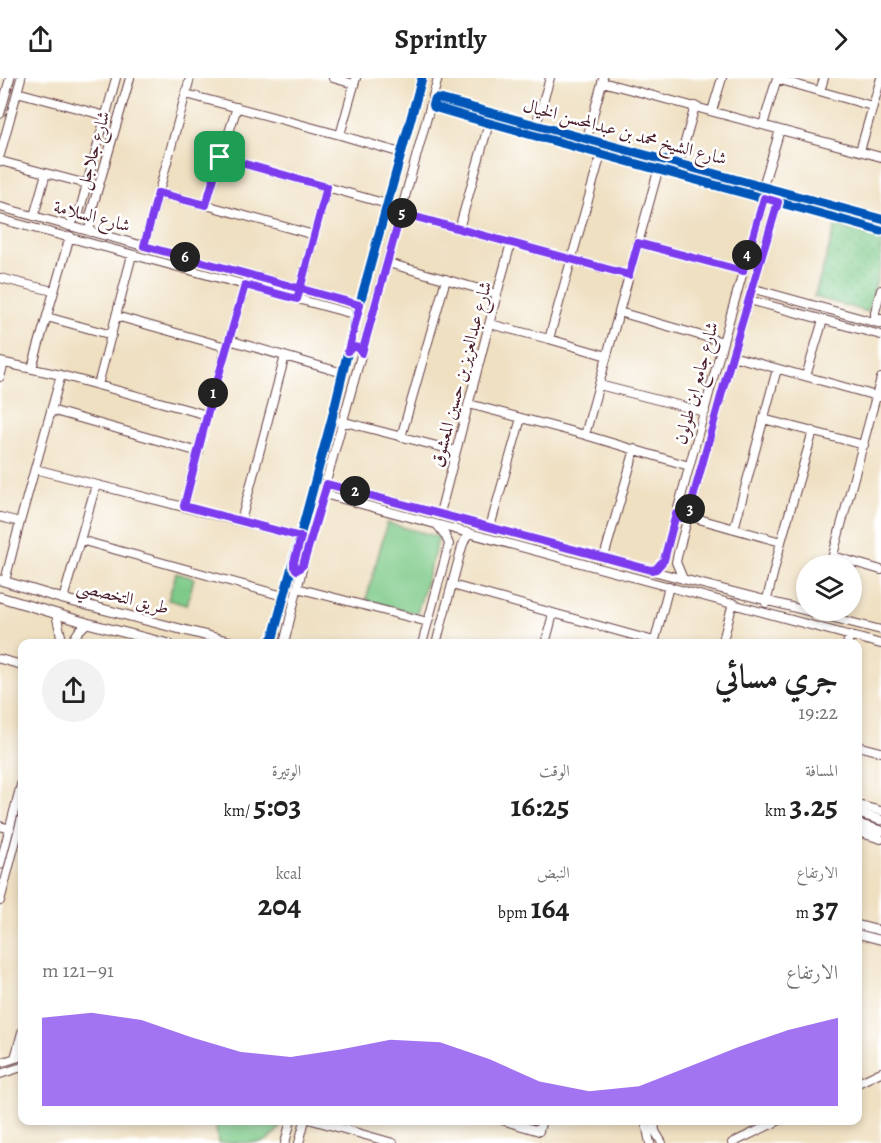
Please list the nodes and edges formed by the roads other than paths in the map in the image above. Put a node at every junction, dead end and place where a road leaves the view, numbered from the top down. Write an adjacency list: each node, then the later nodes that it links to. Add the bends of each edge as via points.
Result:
1 (10, 78): 23 (street)
2 (21, 78): 17 (street)
3 (116, 78): 24 (street, شارع جلاجل)
4 (130, 78): 52 (street, شارع جلاجل)
5 (190, 78): 18 (street)
6 (333, 78): 15 (street)
7 (422, 78): 33 (street)
8 (438, 78): 54 (street)
9 (550, 78): 26 (street)
10 (722, 78): 22 (street)
11 (824, 78): 16 (street)
12 (881, 78): 20 (street)
13 (777, 79): 16 (street); 27 (street)
14 (602, 80): 19 (street); 31 (street)
15 (355, 81): 30 (street)
16 (820, 91): 20 (street)
17 (17, 92): 24 (street); 28 (street)
18 (186, 94): 21 (street); 45 (street)
19 (695, 106): 22 (street); 39 (street)
20 (872, 106): 32 (street)
21 (237, 107): 30 (street); 36 (street)
22 (712, 111): 27 (street)
23 (0, 114)
24 (105, 116): 42 (street, شارع جلاجل)
25 (489, 123): 26 (street, شارع الشيخ محمد بن عبدالمحسن الخيال, via 434,107 433,103 440,99); 34 (street, شارع الشيخ محمد بن عبدالمحسن الخيال); 59 (street)
26 (536, 125): 31 (street, شارع الشيخ محمد بن عبدالمحسن الخيال)
27 (763, 125): 29 (street)
28 (4, 126): 35 (street)
29 (780, 130): 32 (street); 43 (street)
30 (340, 135): 33 (street)
31 (587, 138): 39 (street, شارع الشيخ محمد بن عبدالمحسن الخيال)
32 (860, 151): 37 (street)
33 (401, 153): 49 (street)
34 (601, 154): 40 (street, شارع الشيخ محمد بن عبدالمحسن الخيال); 68 (street)
35 (0, 155)
36 (220, 157): 44 (street); 50 (street)
37 (881, 157)
38 (0, 161): 41 (street)
39 (679, 163): 43 (street, شارع الشيخ محمد بن عبدالمحسن الخيال)
40 (658, 171): 46 (street, شارع الشيخ محمد بن عبدالمحسن الخيال); 65 (street)
41 (46, 173): 42 (street); 55 (street)
42 (87, 184): 48 (street, شارع جلاجل)
43 (763, 186): 57 (street, شارع الشيخ محمد بن عبدالمحسن الخيال)
44 (327, 187): 49 (street); 62 (street)
45 (158, 193): 50 (street); 66 (street)
46 (764, 198): 47 (street, شارع الشيخ محمد بن عبدالمحسن الخيال); 70 (street, شارع جامع ابن طولون)
47 (778, 202): 60 (street, شارع الشيخ محمد بن عبدالمحسن الخيال); 75 (street, شارع جامع ابن طولون)
48 (81, 204): 52 (street, via 86,210); 58 (street, شارع جلاجل)
49 (387, 204): 83 (street)
50 (206, 205): 62 (street)
51 (0, 207): 53 (street, شارع السلامة)
52 (93, 208): 61 (street, شارع جلاجل)
53 (10, 210): 55 (street, شارع السلامة); 56 (street, via 3,214)
54 (401, 213): 59 (street); 69 (street)
55 (34, 216): 58 (street, شارع السلامة)
56 (3, 219): 63 (street)
57 (881, 219)
58 (69, 226): 61 (street, شارع السلامة)
59 (459, 229): 64 (street)
60 (881, 231)
61 (90, 232): 66 (street, شارع السلامة)
62 (314, 235): 76 (street)
63 (70, 236): 67 (street); 78 (street)
64 (511, 243): 68 (street); 79 (street, شارع عبدالعزيز بن حسين المعشوق)
65 (638, 243): 70 (street); 71 (street)
66 (144, 246): 76 (street, شارع السلامة)
67 (132, 255): 74 (street); 87 (street)
68 (571, 260): 71 (street); 95 (street)
69 (388, 262): 73 (street); 99 (street)
70 (743, 271): 96 (street, شارع جامع ابن طولون)
71 (629, 275): 85 (street)
72 (0, 279): 78 (street)
73 (446, 279): 79 (street); 124 (street)
74 (245, 285): 80 (street); 97 (street)
75 (752, 288): 81 (street, شارع جامع ابن طولون); 92 (street)
76 (300, 289): 80 (street); 82 (street, شارع السلامة)
77 (881, 290): 89 (street, via 875,312 875,319)
78 (53, 291): 88 (street)
79 (497, 294): 91 (street, شارع عبدالعزيز بن حسين المعشوق)
80 (297, 299): 84 (street)
81 (749, 300): 90 (street); 102 (street, شارع جامع ابن طولون)
82 (349, 302): 83 (street, شارع السلامة); 84 (street, via 353,308)
83 (360, 305): 86 (street)
84 (348, 312): 86 (street)
85 (619, 312): 96 (street); 101 (street)
86 (357, 315): 98 (street)
87 (116, 316): 93 (street); 97 (street)
88 (46, 317): 93 (street); 104 (street)
89 (881, 319)
90 (823, 320): 94 (street); 108 (street)
91 (490, 324): 95 (street); 114 (street, شارع عبدالعزيز بن حسين المعشوق)
92 (881, 324)
93 (112, 335): 112 (street)
94 (881, 335)
95 (549, 339): 101 (street)
96 (723, 342): 116 (street, شارع جامع ابن طولون)
97 (228, 344): 100 (street); 117 (street)
98 (348, 351): 99 (street, via 356,347); 106 (street)
99 (362, 353): 121 (street)
100 (285, 356): 106 (street); 141 (street)
101 (607, 356): 111 (street)
102 (732, 356): 105 (street); 139 (street, شارع جامع ابن طولون)
103 (2, 363): 104 (street); 109 (street)
104 (32, 368): 107 (street)
105 (777, 369): 108 (street); 120 (street)
106 (344, 373): 118 (street)
107 (61, 375): 112 (street); 115 (street)
108 (806, 376): 113 (street)
109 (0, 377)
110 (881, 378): 113 (street)
111 (599, 384): 116 (street); 123 (street)
112 (98, 385): 117 (street)
113 (878, 397): 125 (street)
114 (469, 404): 119 (street); 127 (street, شارع عبدالعزيز بن حسين المعشوق)
115 (51, 410): 128 (street); 130 (street)
116 (705, 412): 129 (street, شارع جامع ابن طولون)
117 (207, 416): 128 (street)
118 (332, 418): 121 (street); 149 (street)
119 (520, 418): 123 (street); 145 (street)
120 (763, 419): 122 (street); 147 (street)
121 (344, 422): 124 (street); 131 (street)
122 (813, 431): 125 (street); 153 (street)
123 (585, 435): 126 (street)
124 (401, 436): 127 (street)
125 (864, 445): 158 (street)
126 (635, 449): 129 (street); 159 (street)
127 (456, 451): 137 (street, شارع عبدالعزيز بن حسين المعشوق)
128 (199, 452): 136 (street)
129 (690, 466): 138 (street, شارع جامع ابن طولون)
130 (35, 468): 132 (street); 142 (street)
131 (327, 484): 133 (street); 134 (street)
132 (96, 485): 136 (street); 151 (street)
133 (337, 486): 135 (street, via 332,491); 137 (street)
134 (324, 494): 135 (street); 162 (street)
135 (336, 498): 144 (street)
136 (184, 506): 141 (street)
137 (440, 513): 145 (street)
138 (676, 514): 139 (street, via 681,518); 143 (street, شارع جامع ابن طولون)
139 (688, 516): 146 (street, شارع جامع ابن طولون); 147 (street)
140 (0, 517): 142 (street)
141 (241, 521): 149 (street)
142 (20, 522): 168 (street)
143 (674, 524): 146 (street, via 680,522); 163 (street, شارع جامع ابن طولون, via 664,560)
144 (438, 526): 148 (street); 154 (street)
145 (490, 527): 150 (street)
146 (685, 527): 167 (street, شارع جامع ابن طولون, via 676,562)
147 (734, 529): 153 (street)
148 (471, 533): 155 (street); 156 (street)
149 (301, 537): 160 (street)
150 (530, 538): 152 (street); 156 (street, via 533,541)
151 (80, 540): 172 (street); 174 (street)
152 (542, 541): 157 (street, via 536,545); 159 (street)
153 (781, 542): 176 (street)
154 (448, 544): 155 (street, via 458,540); 183 (street)
155 (462, 547): 169 (street)
156 (527, 549): 157 (street)
157 (539, 552): 170 (street)
158 (833, 555)
159 (604, 557): 163 (street)
160 (294, 562): 162 (street, via 297,570); 165 (street)
161 (862, 564): 164 (street)
162 (303, 565): 166 (street)
163 (651, 570): 167 (street)
164 (881, 570)
165 (290, 577): 166 (street, via 296,572); 172 (street)
166 (300, 578): 171 (street)
167 (683, 579): 176 (street)
168 (3, 581): 174 (main road, طريق التخصصي)
169 (452, 585): 181 (street); 194 (street)
170 (669, 586): 177 (street); 197 (street)
171 (297, 588): 175 (street); 183 (street)
172 (284, 596): 175 (street); 187 (street)
173 (0, 597): 180 (main road, طريق التخصصي)
174 (63, 599): 191 (main road, طريق التخصصي)
175 (295, 599): 192 (street)
176 (766, 600): 178 (street); 179 (street)
177 (733, 603): 179 (street); 198 (street)
178 (796, 607)
179 (764, 612): 186 (street)
180 (56, 614): 184 (main road, طريق التخصصي); 188 (street)
181 (553, 614): 195 (street); 196 (street)
182 (848, 621): 185 (street)
183 (428, 622): 193 (street)
184 (87, 623): 189 (street); 190 (main road, طريق التخصصي)
185 (881, 630)
186 (850, 634): 199 (street); 200 (street)
187 (273, 637)
188 (60, 639)
189 (73, 639)
190 (134, 639)
191 (219, 639)
192 (285, 639)
193 (423, 639)
194 (437, 639)
195 (546, 639)
196 (643, 639)
197 (655, 639)
198 (723, 639)
199 (848, 639)
200 (856, 639)
201 (862, 641): 202 (street)
202 (881, 644)
203 (0, 659): 204 (street)
204 (18, 664)
205 (862, 747): 206 (street)
206 (881, 753)
207 (18, 797): 214 (street)
208 (862, 806): 209 (street)
209 (881, 811)
210 (862, 814): 211 (main road)
211 (881, 820)
212 (862, 825): 215 (main road)
213 (0, 826): 214 (street)
214 (10, 829): 219 (street)
215 (881, 831)
216 (18, 832): 220 (street)
217 (862, 833): 218 (street)
218 (881, 839)
219 (0, 866)
220 (0, 901)
221 (862, 926): 222 (street)
222 (881, 931)
223 (862, 935): 224 (street)
224 (881, 940)
225 (18, 1057): 226 (street)
226 (0, 1063)
227 (18, 1068): 229 (street)
228 (881, 1072): 230 (street)
229 (0, 1074)
230 (862, 1081)
231 (290, 1125): 242 (street)
232 (304, 1125): 243 (street)
233 (326, 1125): 240 (street)
234 (519, 1125): 235 (street, via 539,1131)
235 (541, 1125)
236 (646, 1125): 241 (street)
237 (655, 1125): 239 (street)
238 (770, 1125): 245 (street)
239 (660, 1139): 241 (street)
240 (369, 1140): 244 (street)
241 (650, 1141)
242 (285, 1143)
243 (299, 1143)
244 (393, 1143)
245 (732, 1143)

